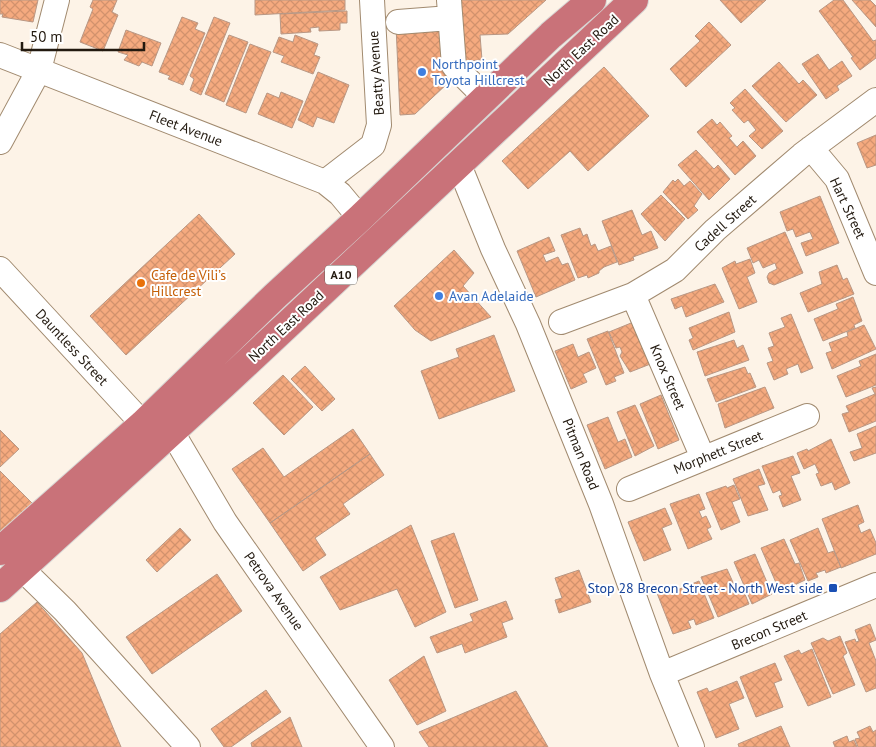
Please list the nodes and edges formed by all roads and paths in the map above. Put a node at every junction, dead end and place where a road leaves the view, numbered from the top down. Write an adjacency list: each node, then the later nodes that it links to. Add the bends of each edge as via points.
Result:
1 (57, 0): 8 (street)
2 (372, 0): 15 (street, Beatty Avenue, via 378,135 372,145)
3 (592, 0): 9 (highway, North East Road / A10)
4 (634, 0): 14 (highway, North East Road / A10)
5 (449, 9): 6 (street); 9 (street, via 454,66)
6 (398, 22)
7 (0, 55): 8 (street, Fleet Avenue)
8 (39, 70): 12 (street); 15 (street, Fleet Avenue)
9 (485, 97): 11 (highway, North East Road / A10)
10 (876, 100): 13 (street, Cadell Street)
11 (446, 134): 14 (highway); 16 (highway, North East Road / A10)
12 (0, 142)
13 (811, 148): 18 (street, Hart Street, via 837,179); 19 (street, Cadell Street, via 715,230 675,270)
14 (459, 164): 23 (highway, North East Road / A10); 30 (street, Pitman Road, via 601,504)
15 (325, 182): 16 (street, Fleet Avenue)
16 (360, 218): 22 (highway, North East Road / A10)
17 (0, 269): 22 (street, Dauntless Street)
18 (876, 273)
19 (634, 295): 20 (street, Cadell Street); 24 (street, Knox Street)
20 (561, 322)
21 (807, 416): 24 (street, Morphett Street)
22 (143, 424): 23 (highway); 26 (highway, North East Road / A10)
23 (172, 432): 27 (highway, North East Road / A10); 32 (street, Petrova Avenue, via 225,522)
24 (704, 458): 25 (street, Morphett Street)
25 (630, 489)
26 (0, 551)
27 (22, 569): 29 (highway, North East Road / A10); 31 (street, via 65,611)
28 (876, 585): 30 (street, Brecon Street)
29 (0, 588)
30 (662, 674): 33 (street, Pitman Road)
31 (188, 747)
32 (382, 747)
33 (692, 747)

